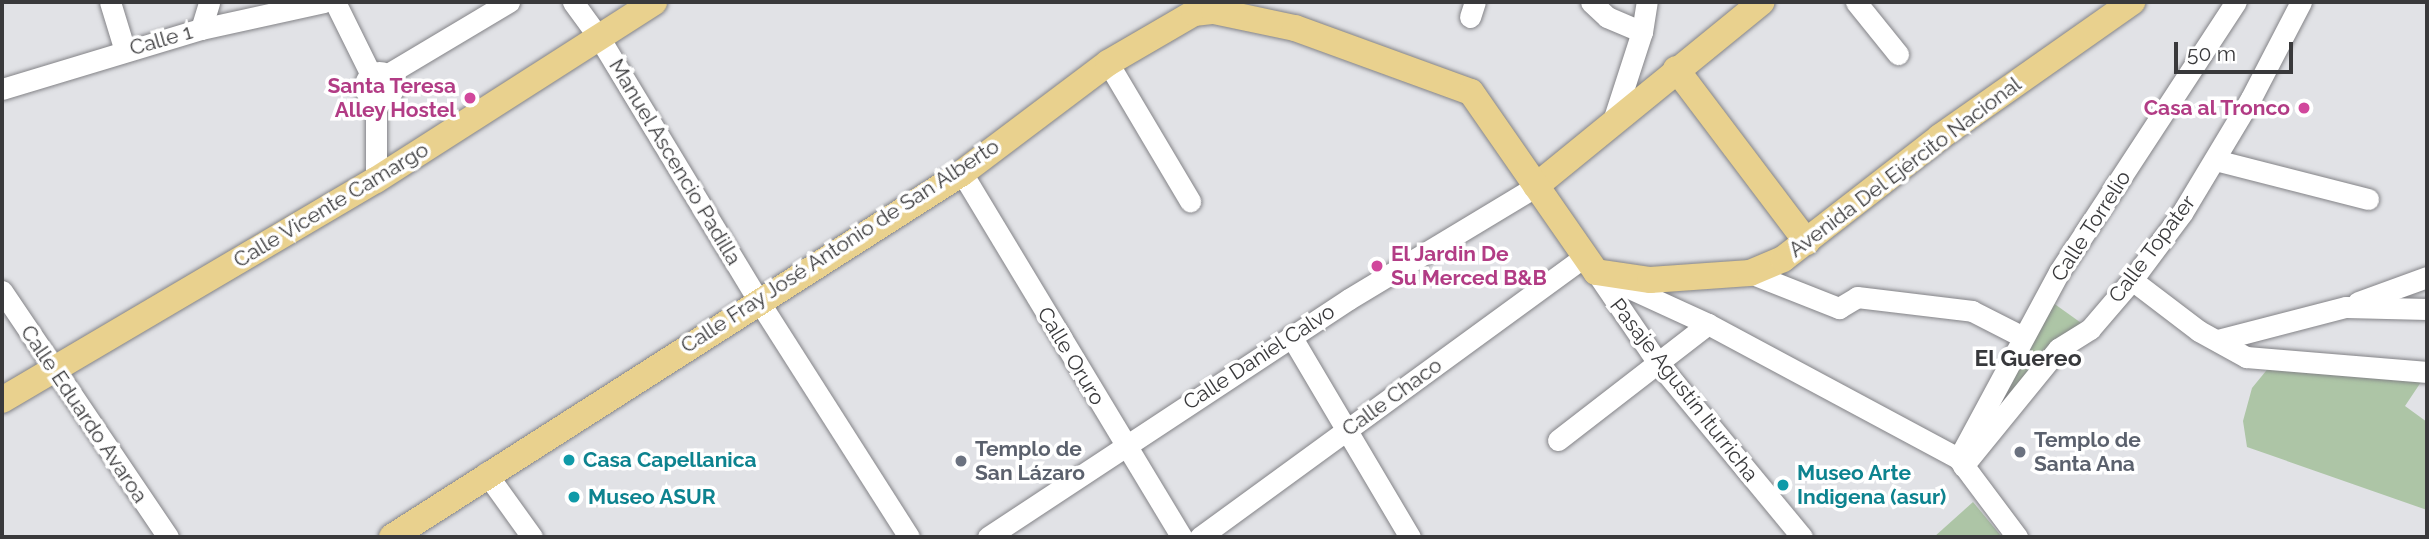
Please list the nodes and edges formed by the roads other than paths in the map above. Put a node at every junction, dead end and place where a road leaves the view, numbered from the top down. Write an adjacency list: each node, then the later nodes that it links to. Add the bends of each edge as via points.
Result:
1 (110, 2): 18 (street)
2 (209, 2): 15 (street)
3 (324, 2): 15 (street, Calle 1)
4 (335, 2): 22 (street)
5 (509, 2): 22 (street)
6 (573, 2): 17 (street, Manuel Ascencio Padilla)
7 (654, 2): 17 (main road, Calle Vicente Camargo)
8 (1591, 2): 16 (street, via 1607,17)
9 (1647, 2): 16 (street)
10 (1762, 2): 21 (main road)
11 (1856, 2): 19 (street)
12 (2132, 2): 31 (main road, Avenida Del Ejército Nacional, via 1940,137)
13 (2236, 2): 42 (street, Calle Torrelio, via 2059,272)
14 (2301, 2): 25 (street, Calle Topater)
15 (201, 29): 18 (street, Calle 1)
16 (1643, 32): 24 (street)
17 (600, 39): 27 (main road, Calle Vicente Camargo); 37 (street, Manuel Ascencio Padilla)
18 (125, 51): 23 (street, Calle 1)
19 (1898, 54)
20 (1108, 62): 26 (main road, Calle Fray José Antonio de San Alberto); 28 (main road, Calle Fray José Antonio de San Alberto, via 1194,13 1214,11 1295,28 1471,92); 30 (street)
21 (1676, 69): 24 (main road); 31 (main road)
22 (379, 75): 27 (street, via 392,92 376,100)
23 (2, 89)
24 (1613, 121): 28 (main road)
25 (2215, 160): 29 (street); 35 (street, Calle Topater)
26 (962, 173): 37 (main road, Calle Fray José Antonio de San Alberto); 50 (street, Calle Oruro)
27 (376, 180): 45 (main road, Calle Vicente Camargo)
28 (1536, 186): 32 (main road); 41 (street, Calle Daniel Calvo)
29 (2368, 199)
30 (1190, 201)
31 (1807, 242): 33 (main road, Avenida Del Ejército Nacional)
32 (1590, 265): 33 (main road, Avenida Del Ejército Nacional, via 1650,279); 40 (street); 44 (street, Pasaje Agustín Iturricha); 48 (street, Calle Chaco)
33 (1750, 273): 42 (street, via 1839,308 1857,297 1972,311)
34 (2427, 277): 38 (street)
35 (2132, 281): 43 (street); 51 (street, Calle Topater, via 2090,329 2058,349)
36 (2, 291): 45 (street, Calle Eduardo Avaroa)
37 (758, 300): 52 (main road, Calle Fray José Antonio de San Alberto); 56 (street, Manuel Ascencio Padilla)
38 (2346, 307): 39 (street); 43 (street)
39 (2427, 309)
40 (1708, 324): 44 (street); 51 (street)
41 (1291, 336): 48 (street); 50 (street, Calle Daniel Calvo)
42 (2023, 337): 51 (street, Calle Torrelio)
43 (2218, 340): 46 (street, via 2246,357)
44 (1658, 363): 49 (street); 61 (street, Pasaje Agustín Iturricha)
45 (52, 369): 47 (main road, Calle Vicente Camargo); 53 (street, Calle Eduardo Avaroa)
46 (2427, 372)
47 (2, 400)
48 (1346, 431): 59 (street, Calle Chaco); 60 (street)
49 (1558, 440)
50 (1124, 446): 57 (street, Calle Daniel Calvo); 58 (street, Calle Oruro)
51 (1961, 462): 62 (street)
52 (486, 473): 54 (main road, Calle Fray José Antonio de San Alberto); 55 (street)
53 (168, 537)
54 (392, 537)
55 (532, 537)
56 (909, 537)
57 (988, 537)
58 (1182, 537)
59 (1200, 537)
60 (1410, 537)
61 (1802, 537)
62 (2017, 537)

